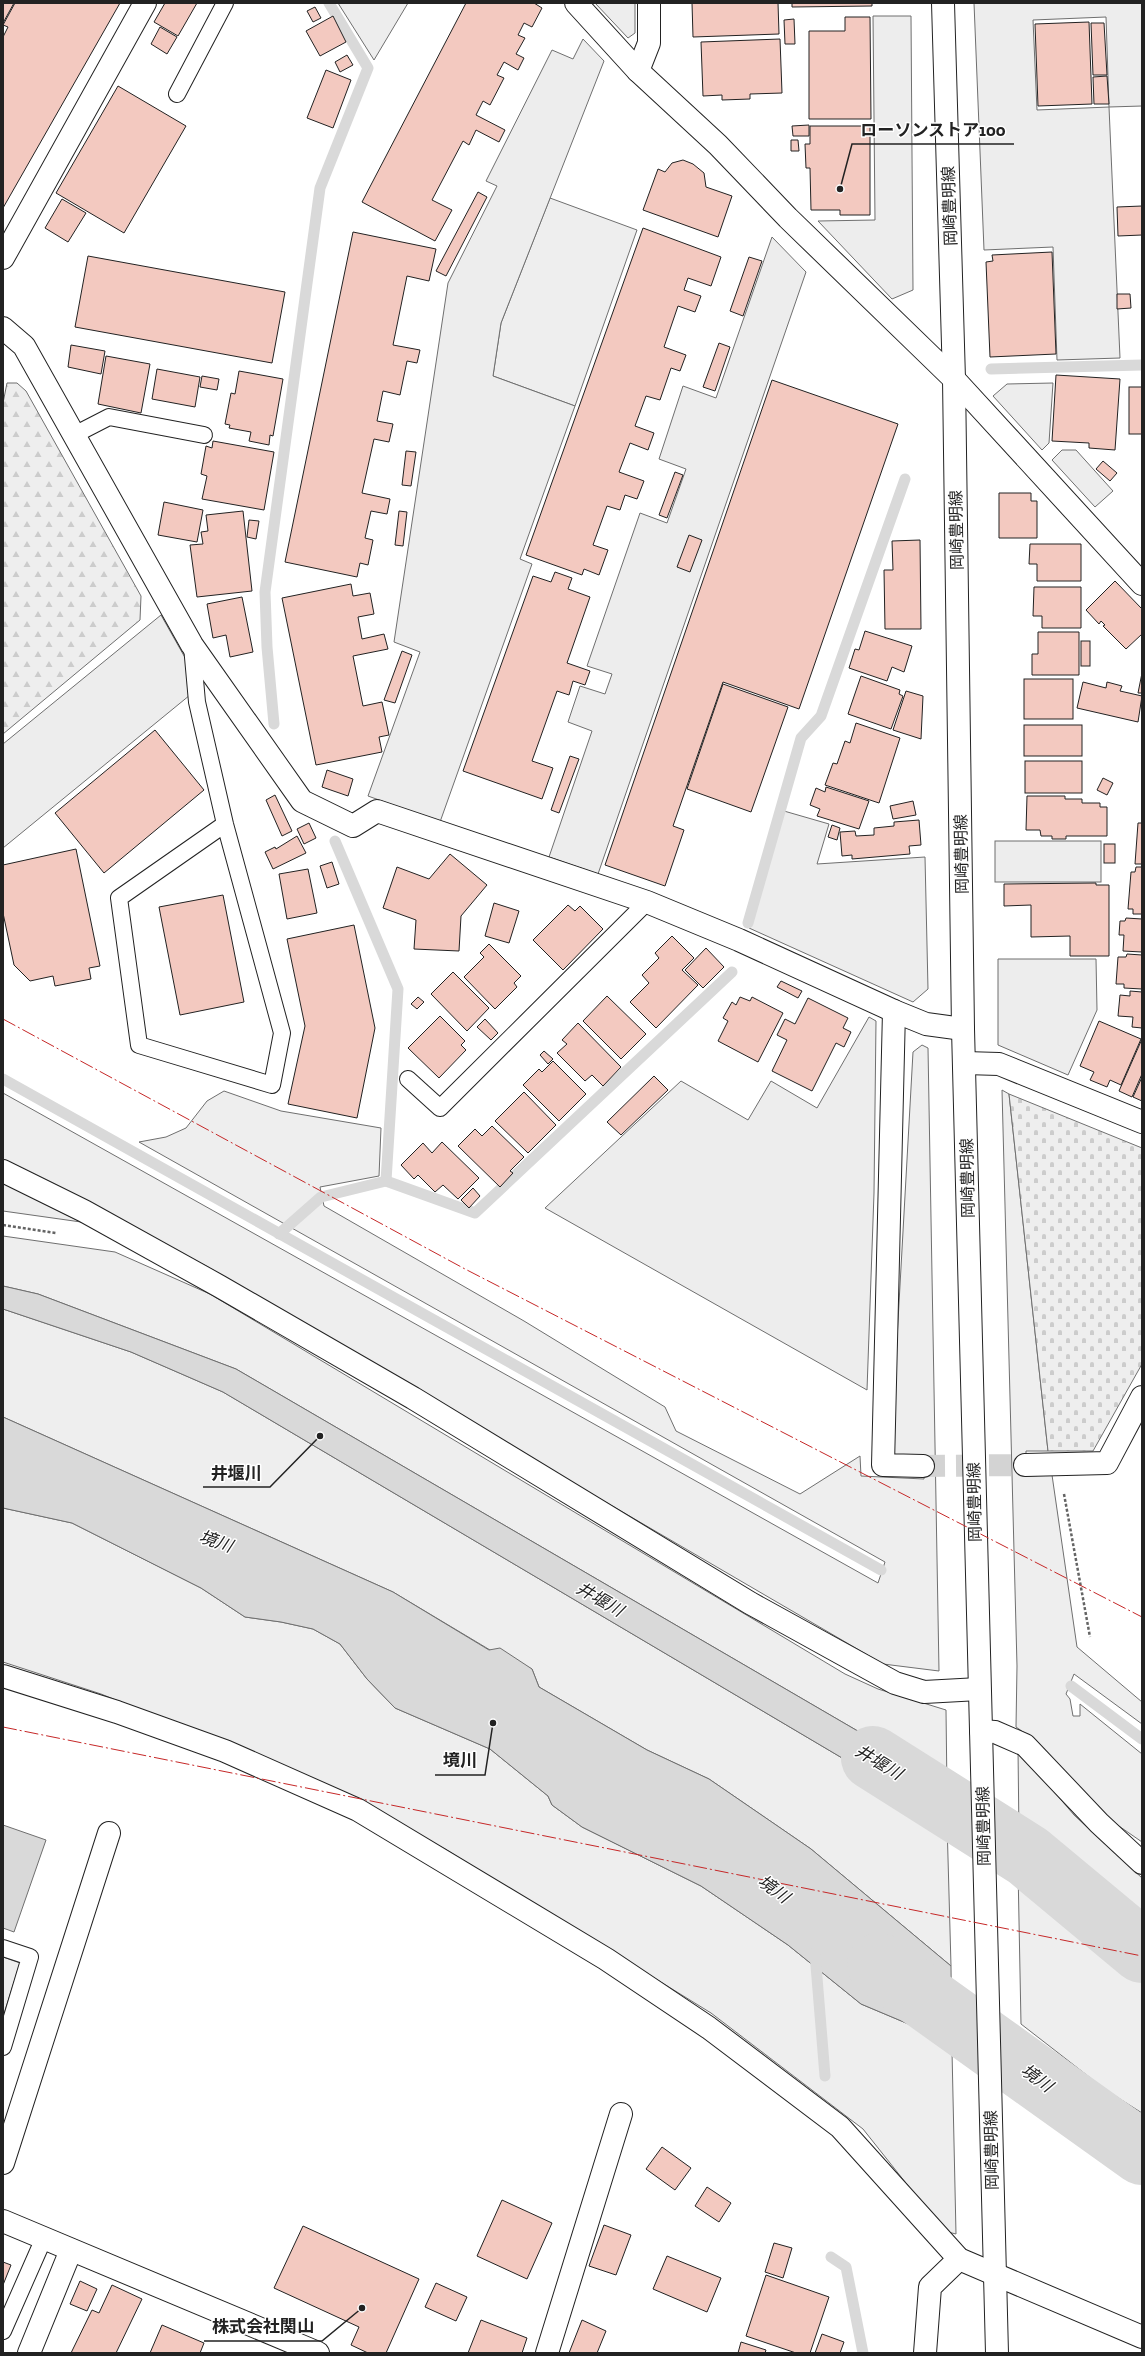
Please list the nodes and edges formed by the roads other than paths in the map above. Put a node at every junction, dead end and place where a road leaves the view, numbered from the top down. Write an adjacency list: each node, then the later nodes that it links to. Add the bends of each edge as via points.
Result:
1 (145, 3): 8 (street, via 100,79)
2 (225, 3): 7 (lane)
3 (576, 3): 6 (street)
4 (649, 3): 6 (street, via 649,43)
5 (944, 3): 10 (street, 岡崎豊明線)
6 (638, 71): 10 (street, via 718,145 788,218)
7 (177, 94)
8 (3, 258)
9 (3, 328): 11 (street, via 24,346)
10 (954, 379): 13 (street); 18 (street, 岡崎豊明線)
11 (74, 435): 12 (lane, via 109,417); 14 (street)
12 (204, 435)
13 (1142, 584)
14 (192, 645): 15 (lane, via 197,702); 16 (street, via 302,801 353,826 377,811)
15 (225, 824): 15 (lane, via 282,1032 272,1086 139,1045 119,898)
16 (647, 902): 17 (street, via 739,940); 20 (lane, via 440,1108)
17 (894, 1011): 18 (street, via 926,1024); 25 (street, via 883,1465)
18 (963, 1029): 19 (street, 岡崎豊明線)
19 (965, 1063): 21 (street, via 999,1064); 27 (street, 岡崎豊明線)
20 (408, 1079)
21 (1142, 1122)
22 (3, 1171): 27 (street, via 84,1211 232,1294 413,1398 750,1602 895,1683 924,1692)
23 (1142, 1397): 24 (street, via 1107,1463)
24 (1025, 1465)
25 (923, 1466)
26 (3, 1676): 38 (street, via 118,1712 232,1754 358,1810 606,1959 709,2028 840,2127)
27 (978, 1689): 28 (street, 岡崎豊明線)
28 (981, 1735): 30 (street, via 995,1732 1025,1745 1099,1823); 39 (street, 岡崎豊明線)
29 (109, 1832): 34 (street)
30 (1142, 1863)
31 (3, 1948): 32 (lane, via 30,1957)
32 (3, 2047)
33 (621, 2114): 44 (street)
34 (3, 2163)
35 (3, 2221): 36 (street)
36 (44, 2238): 37 (street); 40 (lane)
37 (72, 2250): 42 (street); 43 (street)
38 (959, 2259): 39 (street); 45 (street, via 930,2287)
39 (993, 2267): 41 (street); 46 (street, 岡崎豊明線)
40 (3, 2332)
41 (1142, 2337)
42 (29, 2353)
43 (318, 2353)
44 (547, 2353)
45 (925, 2353)
46 (997, 2353)

